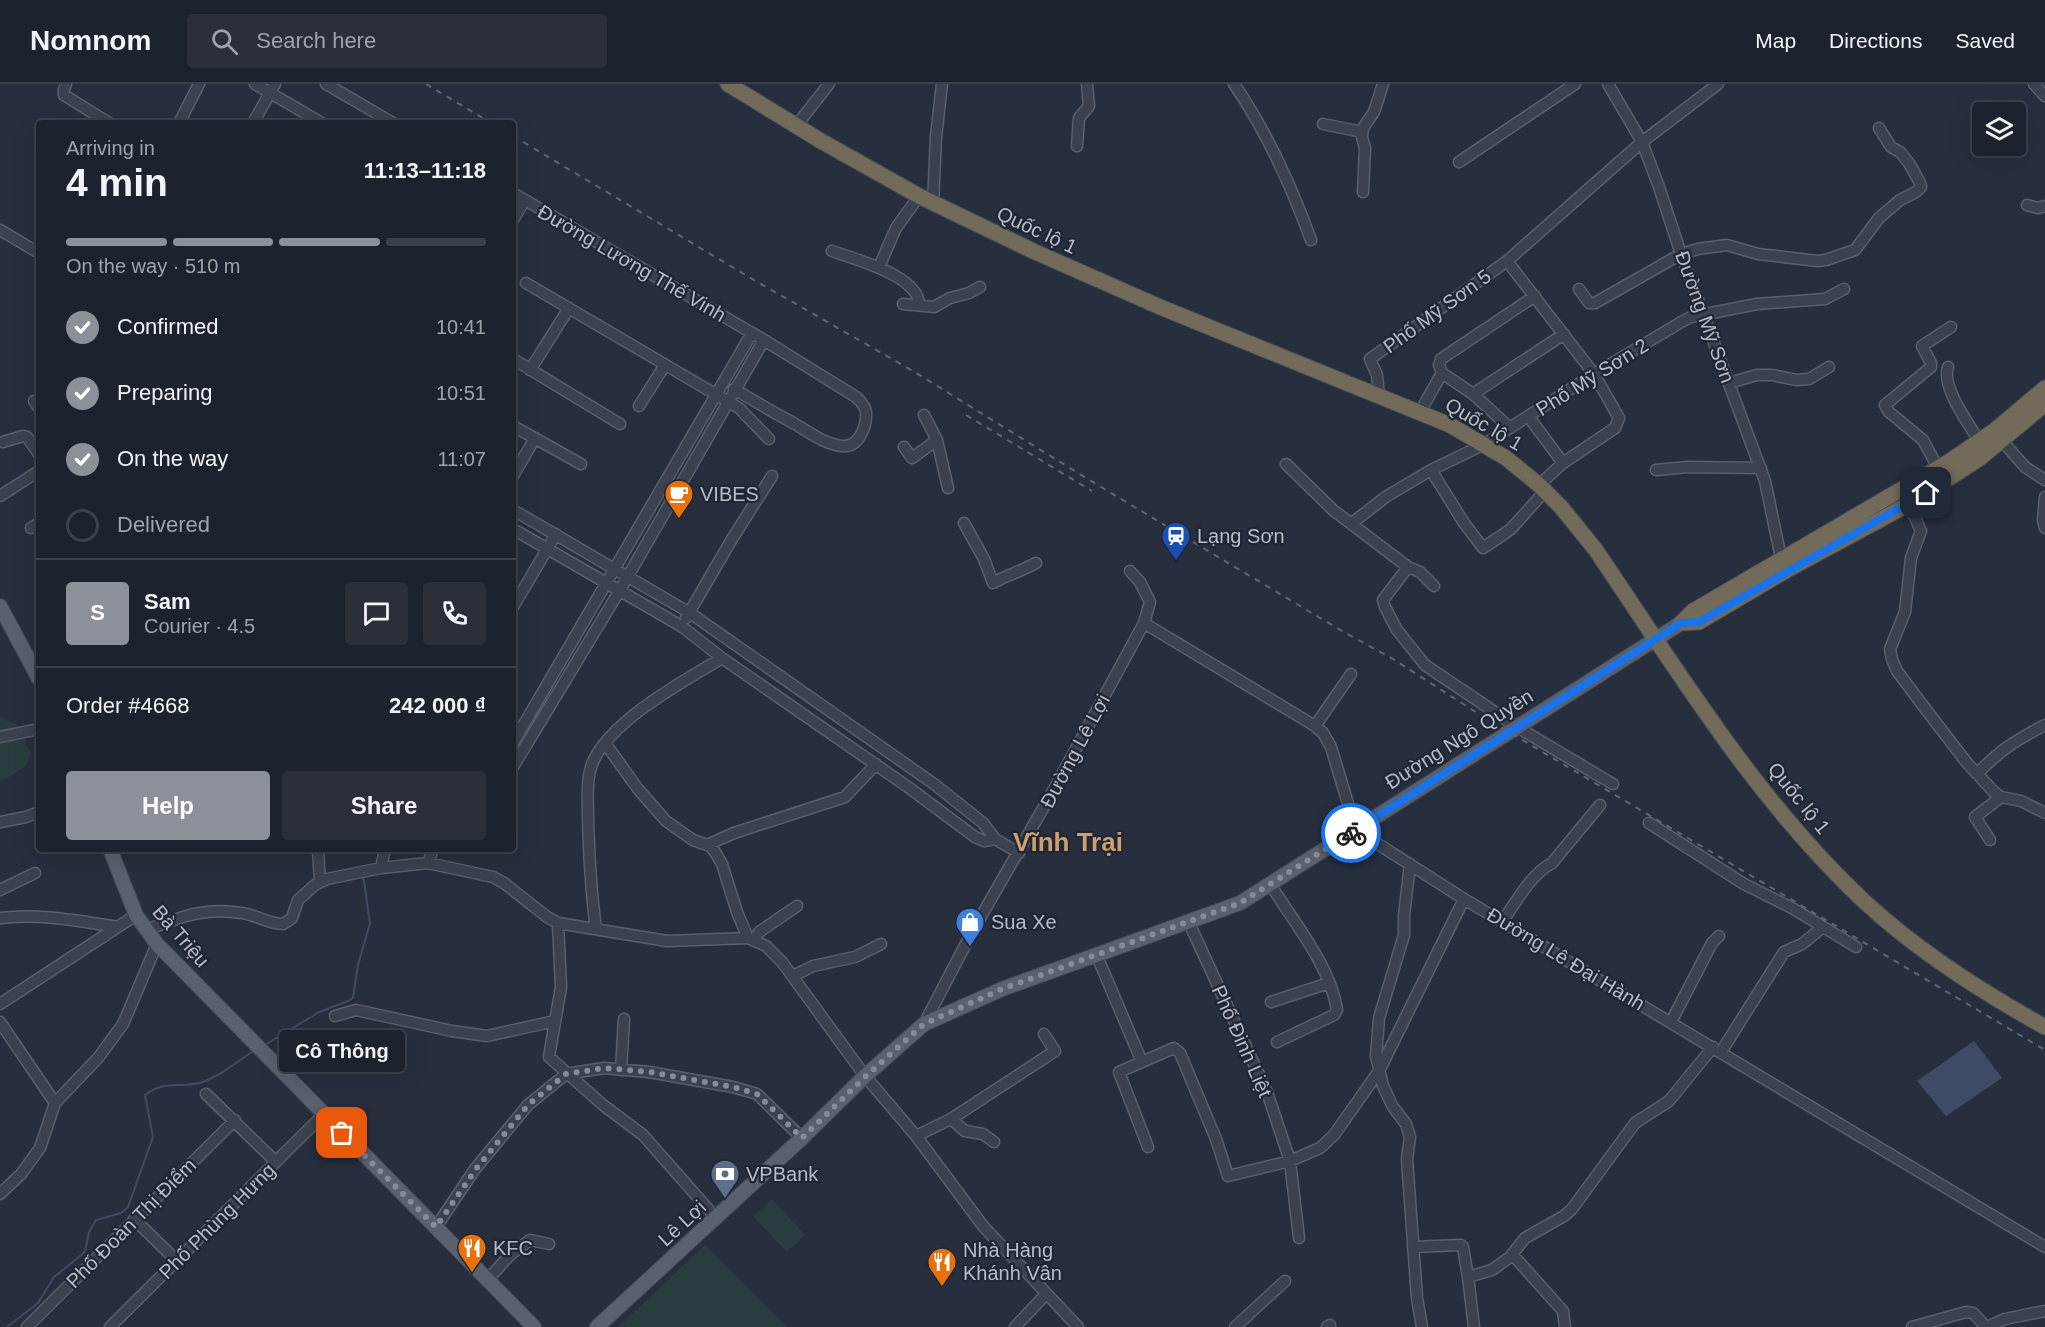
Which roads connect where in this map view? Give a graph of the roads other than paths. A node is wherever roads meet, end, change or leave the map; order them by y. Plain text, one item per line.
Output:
1 (66, 84) edge
2 (199, 84) edge
3 (255, 84) edge
4 (326, 84) edge
5 (728, 84) edge
6 (829, 84) edge
7 (942, 84) edge
8 (1087, 84) edge
9 (1234, 84) edge
10 (1383, 84) edge
11 (1575, 84) edge
12 (1608, 84) edge
13 (1718, 84) edge
14 (2034, 84) edge
15 (273, 88) edge
16 (2045, 96) edge
17 (104, 120) edge
18 (181, 120) edge
19 (255, 120) edge
20 (318, 120) edge
21 (388, 120) edge
22 (1323, 124) dead end
23 (796, 126) junction
24 (1879, 128) dead end
25 (1362, 132) junction
26 (1642, 142) junction
27 (1077, 146) dead end
28 (1459, 162) dead end
29 (1363, 192) dead end
30 (516, 195) edge
31 (919, 196) junction
32 (525, 200) junction
33 (933, 204) junction
34 (2027, 205) dead end
35 (2045, 206) edge
36 (516, 215) edge
37 (0, 230) edge
38 (1311, 240) dead end
39 (36, 251) edge
40 (832, 251) dead end
41 (1681, 255) junction
42 (1507, 261) junction
43 (879, 267) junction
44 (526, 283) dead end
45 (980, 287) dead end
46 (1580, 289) dead end
47 (1844, 289) dead end
48 (1535, 296) junction
49 (903, 304) dead end
50 (919, 305) junction
51 (569, 308) junction
52 (1703, 315) junction
53 (1951, 327) dead end
54 (752, 333) junction
55 (1564, 334) junction
56 (764, 340) junction
57 (516, 361) edge
58 (665, 364) junction
59 (1829, 367) dead end
60 (1948, 367) dead end
61 (530, 370) junction
62 (1442, 373) junction
63 (1594, 374) junction
64 (1730, 383) junction
65 (2045, 388) edge
66 (734, 389) junction
67 (716, 394) junction
68 (1473, 394) junction
69 (1379, 396) junction
70 (727, 401) junction
71 (2045, 404) edge
72 (639, 406) dead end
73 (1420, 412) junction
74 (924, 415) dead end
75 (1528, 416) junction
76 (620, 424) dead end
77 (516, 428) edge
78 (1510, 428) junction
79 (1998, 436) junction
80 (536, 438) junction
81 (770, 439) dead end
82 (937, 440) junction
83 (1979, 441) junction
84 (3, 442) dead end
85 (1483, 445) junction
86 (904, 447) dead end
87 (36, 450) edge
88 (1563, 463) junction
89 (581, 464) dead end
90 (1286, 464) dead end
91 (1761, 468) junction
92 (1938, 468) junction
93 (1431, 470) junction
94 (1656, 470) dead end
95 (516, 471) edge
96 (36, 473) edge
97 (772, 476) dead end
98 (2045, 480) edge
99 (948, 488) dead end
100 (1542, 488) junction
101 (0, 496) edge
102 (2045, 497) edge
103 (1904, 498) junction
104 (652, 503) junction
105 (664, 510) junction
106 (516, 512) edge
107 (964, 523) dead end
108 (1352, 523) junction
109 (2045, 528) edge
110 (516, 531) edge
111 (556, 534) junction
112 (548, 549) junction
113 (1036, 563) dead end
114 (1784, 564) junction
115 (1408, 567) junction
116 (616, 570) junction
117 (1130, 572) dead end
118 (628, 576) junction
119 (608, 583) junction
120 (1434, 586) dead end
121 (620, 590) junction
122 (516, 602) edge
123 (0, 606) edge
124 (690, 613) junction
125 (1144, 623) junction
126 (1681, 623) joint
127 (681, 626) junction
128 (1656, 639) junction
129 (741, 651) junction
130 (727, 661) junction
131 (36, 673) edge
132 (1351, 674) dead end
133 (2045, 725) edge
134 (1315, 726) junction
135 (1517, 727) junction
136 (853, 728) junction
137 (36, 730) edge
138 (0, 737) edge
139 (516, 738) edge
140 (605, 743) junction
141 (844, 743) junction
142 (516, 762) edge
143 (876, 764) junction
144 (1977, 774) junction
145 (934, 784) junction
146 (1613, 784) dead end
147 (2001, 797) junction
148 (925, 799) junction
149 (1600, 805) dead end
150 (36, 813) edge
151 (2045, 813) edge
152 (0, 822) edge
153 (1649, 823) dead end
154 (1356, 830) junction
155 (995, 839) junction
156 (1990, 840) dead end
157 (707, 845) junction
158 (111, 852) edge
159 (318, 852) edge
160 (384, 852) edge
161 (1019, 853) junction
162 (430, 854) edge
163 (1410, 864) junction
164 (376, 869) junction
165 (35, 873) dead end
166 (320, 882) junction
167 (1270, 884) junction
168 (0, 890) edge
169 (1464, 899) junction
170 (797, 906) dead end
171 (136, 915) junction
172 (0, 918) edge
173 (1503, 922) junction
174 (558, 923) junction
175 (1189, 923) junction
176 (118, 927) junction
177 (1823, 927) junction
178 (596, 929) junction
179 (146, 930) junction
180 (1719, 936) dead end
181 (751, 939) junction
182 (157, 944) junction
183 (881, 944) dead end
184 (1856, 947) dead end
185 (1097, 956) junction
186 (793, 976) junction
187 (1329, 983) junction
188 (1271, 1002) dead end
189 (0, 1004) edge
190 (335, 1016) dead end
191 (624, 1019) dead end
192 (555, 1021) junction
193 (1671, 1022) junction
194 (0, 1023) edge
195 (924, 1024) junction
196 (2045, 1028) edge
197 (1044, 1034) dead end
198 (1277, 1042) dead end
199 (1717, 1049) junction
200 (1142, 1062) junction
201 (621, 1070) junction
202 (1379, 1071) junction
203 (566, 1074) junction
204 (866, 1076) junction
205 (206, 1094) dead end
206 (56, 1103) junction
207 (323, 1114) junction
208 (951, 1119) junction
209 (235, 1120) junction
210 (915, 1137) junction
211 (802, 1138) junction
212 (994, 1142) dead end
213 (1148, 1146) dead end
214 (1290, 1161) junction
215 (276, 1162) junction
216 (0, 1194) edge
217 (716, 1218) junction
218 (134, 1219) junction
219 (436, 1227) junction
220 (1299, 1238) dead end
221 (549, 1244) dead end
222 (1413, 1246) junction
223 (2045, 1247) edge
224 (1512, 1254) junction
225 (177, 1261) junction
226 (1468, 1277) junction
227 (488, 1279) junction
228 (1285, 1281) dead end
229 (1046, 1294) junction
230 (2045, 1311) edge
231 (27, 1327) edge
232 (110, 1327) edge
233 (534, 1327) edge
234 (597, 1327) edge
235 (1015, 1327) edge
236 (1078, 1327) edge
237 (1235, 1327) edge
238 (1422, 1327) edge
239 (1474, 1327) edge
240 (1565, 1327) edge
241 (1912, 1327) edge
242 (1986, 1327) edge

1 - 17 street
2 - 18 street
3 - 15 street
4 - 21 street
5 - 23 highway, Quốc lộ 1
6 - 23 street
7 - 33 street
8 - 27 street
9 - 38 street
10 - 25 street
11 - 28 street
12 - 26 street, Đường Mỹ Sơn
13 - 26 street
14 - 16 street
15 - 19 street
15 - 20 street
22 - 25 street
23 - 31 highway, Quốc lộ 1
24 - 41 street
25 - 29 street
26 - 41 street, Đường Mỹ Sơn
26 - 42 street
30 - 32 street, Đường Lương Thế Vinh
31 - 33 highway, Quốc lộ 1
31 - 43 street
32 - 36 street
32 - 54 street, Đường Lương Thế Vinh
33 - 69 highway, Quốc lộ 1
34 - 35 street
37 - 39 street
40 - 43 street
41 - 46 street
41 - 52 street, Đường Mỹ Sơn
42 - 48 street
42 - 69 street, Phố Mỹ Sơn 5
43 - 50 street
44 - 51 street
45 - 50 street
47 - 52 street, Phố Mỹ Sơn 2
48 - 55 street
48 - 62 street
49 - 50 street
51 - 58 street
51 - 61 street
52 - 63 street, Phố Mỹ Sơn 2
52 - 64 street, Đường Mỹ Sơn
53 - 92 street
54 - 56 street, Đường Lương Thế Vinh
54 - 67 street
55 - 63 street
55 - 68 street
56 - 66 street
56 - 66 street, Đường Lương Thế Vinh
57 - 61 street
58 - 67 street
58 - 72 street
59 - 64 street
60 - 83 street
61 - 76 street
62 - 68 street
62 - 73 street
63 - 75 street, Phố Mỹ Sơn 2
63 - 88 street
64 - 91 street, Đường Mỹ Sơn
65 - 79 highway, Đường Ngô Quyền
66 - 70 street
67 - 70 street
67 - 104 street
68 - 78 street
69 - 73 highway, Quốc lộ 1
70 - 81 street
70 - 105 street
71 - 79 highway, Đường Ngô Quyền
73 - 85 highway, Quốc lộ 1
74 - 82 street
75 - 78 street, Phố Mỹ Sơn 2
75 - 88 street
77 - 80 street
78 - 85 street, Phố Mỹ Sơn 2
79 - 83 highway, Đường Ngô Quyền
79 - 98 street
79 - 103 highway, Đường Ngô Quyền
80 - 89 street
80 - 95 street
82 - 86 street
82 - 99 street
83 - 92 highway, Đường Ngô Quyền
84 - 87 street
85 - 93 street, Phố Mỹ Sơn 2
85 - 100 highway, Quốc lộ 1
88 - 100 street
90 - 108 street
91 - 94 street
91 - 114 street, Đường Mỹ Sơn
92 - 103 highway, Đường Ngô Quyền
93 - 100 street
93 - 108 street, Phố Mỹ Sơn 2
96 - 101 street
97 - 124 street
100 - 128 highway, Quốc lộ 1
102 - 109 street
103 - 114 highway, Đường Ngô Quyền
103 - 144 street
104 - 105 street
104 - 116 street
105 - 118 street
106 - 111 street
107 - 113 street
108 - 115 street
110 - 112 street
111 - 112 street
111 - 116 street
112 - 119 street
112 - 122 street
114 - 126 highway, Đường Ngô Quyền
115 - 120 street
115 - 135 street
116 - 118 street
116 - 119 street
117 - 125 street, Đường Lê Lợi
118 - 121 street
118 - 124 street
119 - 121 street
119 - 139 street
121 - 127 street
121 - 142 street
123 - 131 main road
124 - 127 street
124 - 129 street
125 - 134 street
125 - 161 street, Đường Lê Lợi
126 - 128 main road, Đường Ngô Quyền
127 - 130 street
128 - 135 main road, Đường Ngô Quyền
128 - 196 highway, Quốc lộ 1
129 - 130 street
129 - 136 street
130 - 140 street
130 - 141 street
132 - 134 street
133 - 144 street
134 - 154 street
135 - 146 street
135 - 154 main road, Đường Ngô Quyền
136 - 141 street
136 - 145 street
137 - 138 street
140 - 157 street
140 - 178 street
141 - 143 street
143 - 148 street
143 - 157 street
144 - 147 street
145 - 148 street
145 - 155 street
147 - 151 street
147 - 156 street
148 - 155 street
149 - 173 street
150 - 152 street
153 - 177 street
154 - 163 street, Đường Lê Đại Hành
154 - 167 main road, Đường Ngô Quyền
155 - 161 street
157 - 181 street
158 - 171 main road, Bà Triệu
159 - 166 street
160 - 164 street
161 - 195 street, Đường Lê Lợi
162 - 164 street
162 - 174 street
163 - 169 street, Đường Lê Đại Hành
163 - 202 street
164 - 166 street
165 - 168 street
166 - 179 street
167 - 175 main road, Đường Ngô Quyền
167 - 187 street
169 - 173 street, Đường Lê Đại Hành
169 - 202 street
170 - 181 street
171 - 176 street
171 - 179 main road, Bà Triệu
172 - 176 street
173 - 193 street, Đường Lê Đại Hành
174 - 178 street
174 - 192 street
175 - 185 main road, Đường Ngô Quyền
175 - 214 street, Phố Đinh Liệt
176 - 189 street
177 - 184 street
177 - 199 street
178 - 181 street
179 - 182 main road, Bà Triệu
180 - 193 street
181 - 186 street
182 - 206 street
182 - 207 main road, Bà Triệu
183 - 186 street
185 - 195 main road, Đường Ngô Quyền
185 - 200 street
186 - 204 street
187 - 188 street
187 - 198 street
190 - 192 street
191 - 201 street
192 - 203 street
193 - 199 street, Đường Lê Đại Hành
194 - 206 street
195 - 204 main road, Lê Lợi
197 - 208 street
199 - 223 street, Đường Lê Đại Hành
199 - 224 street
200 - 213 street
200 - 214 street
201 - 203 street
201 - 211 street
202 - 214 street
202 - 222 street
203 - 217 street
203 - 219 street
204 - 210 street
204 - 211 main road, Lê Lợi
205 - 209 street
206 - 216 street
207 - 215 street, Phố Phùng Hưng
207 - 219 main road, Bà Triệu
208 - 210 street
208 - 212 street
209 - 215 street
209 - 218 street, Phố Đoàn Thị Điểm
210 - 229 street
211 - 217 main road, Lê Lợi
214 - 220 street, Phố Đinh Liệt
215 - 225 street, Phố Phùng Hưng
217 - 234 main road, Lê Lợi
218 - 225 street
218 - 231 street, Phố Đoàn Thị Điểm
219 - 227 main road, Bà Triệu
221 - 227 street
222 - 226 street
222 - 238 street
224 - 226 street
224 - 240 street
225 - 232 street, Phố Phùng Hưng
226 - 239 street
227 - 233 main road, Bà Triệu
228 - 237 street
229 - 235 street
229 - 236 street
230 - 242 street
241 - 242 street

